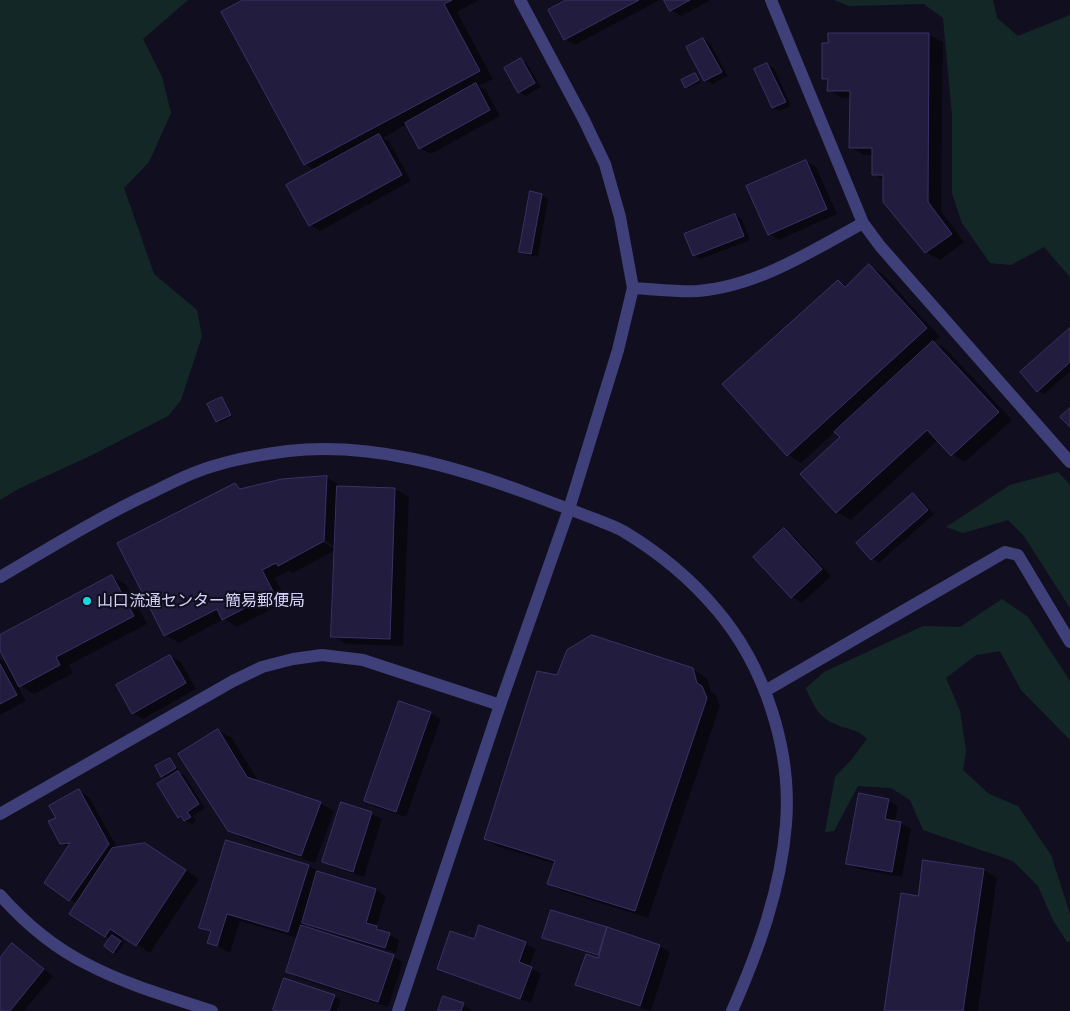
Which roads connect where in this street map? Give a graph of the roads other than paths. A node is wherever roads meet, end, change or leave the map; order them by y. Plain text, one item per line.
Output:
1 (520, 0) edge
2 (771, 0) edge
3 (863, 223) junction
4 (633, 288) junction
5 (1070, 462) edge
6 (569, 509) junction
7 (0, 577) edge
8 (1070, 642) edge
9 (765, 691) junction
10 (500, 705) junction
11 (0, 814) edge
12 (0, 895) edge
13 (212, 1011) edge
14 (398, 1011) edge
15 (732, 1011) edge

1 - 4 street
2 - 3 street
3 - 4 street
3 - 5 street
4 - 6 street
6 - 7 street
6 - 9 street
6 - 10 street
8 - 9 street
9 - 15 street
10 - 11 street
10 - 14 street
12 - 13 street

